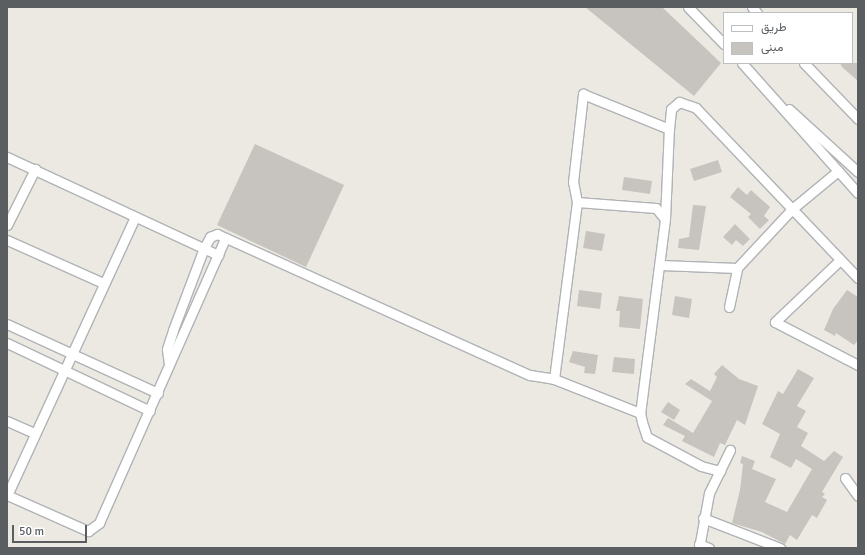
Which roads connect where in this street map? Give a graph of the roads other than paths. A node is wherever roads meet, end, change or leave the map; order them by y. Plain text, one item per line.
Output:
1 (688, 7) edge
2 (723, 43) edge
3 (743, 64) edge
4 (805, 64) edge
5 (774, 97) junction
6 (858, 119) edge
7 (669, 130) junction
8 (7, 157) edge
9 (35, 169) junction
10 (838, 171) junction
11 (858, 172) edge
12 (858, 193) edge
13 (577, 202) junction
14 (792, 209) junction
15 (135, 216) junction
16 (665, 219) junction
17 (7, 226) edge
18 (225, 238) junction
19 (7, 240) edge
20 (204, 248) junction
21 (218, 255) junction
22 (840, 260) junction
23 (661, 265) junction
24 (737, 268) junction
25 (858, 278) edge
26 (103, 283) junction
27 (729, 307) dead end
28 (7, 324) edge
29 (7, 343) edge
30 (70, 352) junction
31 (858, 365) edge
32 (170, 366) junction
33 (63, 368) junction
34 (554, 379) junction
35 (158, 393) junction
36 (150, 412) junction
37 (640, 413) junction
38 (7, 421) edge
39 (34, 433) junction
40 (730, 450) dead end
41 (720, 471) junction
42 (846, 478) dead end
43 (858, 496) edge
44 (703, 518) junction
45 (699, 546) edge
46 (709, 548) edge
47 (780, 548) edge

1 - 2 street
3 - 5 street
4 - 6 street
5 - 10 street
5 - 11 street
7 - 13 street
7 - 14 street
7 - 16 street
8 - 9 street
9 - 15 street
9 - 17 street
10 - 12 street
10 - 14 street
13 - 16 street
13 - 34 street
14 - 22 street
14 - 24 street
15 - 20 street
15 - 26 street
16 - 23 street
18 - 20 street
18 - 21 street
18 - 34 street
19 - 26 street
20 - 21 street
20 - 32 street
21 - 32 street
22 - 25 street
22 - 31 street
23 - 24 street
23 - 37 street
24 - 27 street
26 - 30 street
28 - 30 street
29 - 33 street
30 - 33 street
30 - 35 street
32 - 35 street
33 - 36 street
33 - 39 street
34 - 37 street
35 - 36 street
36 - 39 street
37 - 41 street
38 - 39 street
40 - 41 street
41 - 44 street
42 - 43 street
44 - 45 street
44 - 47 street
45 - 46 street

